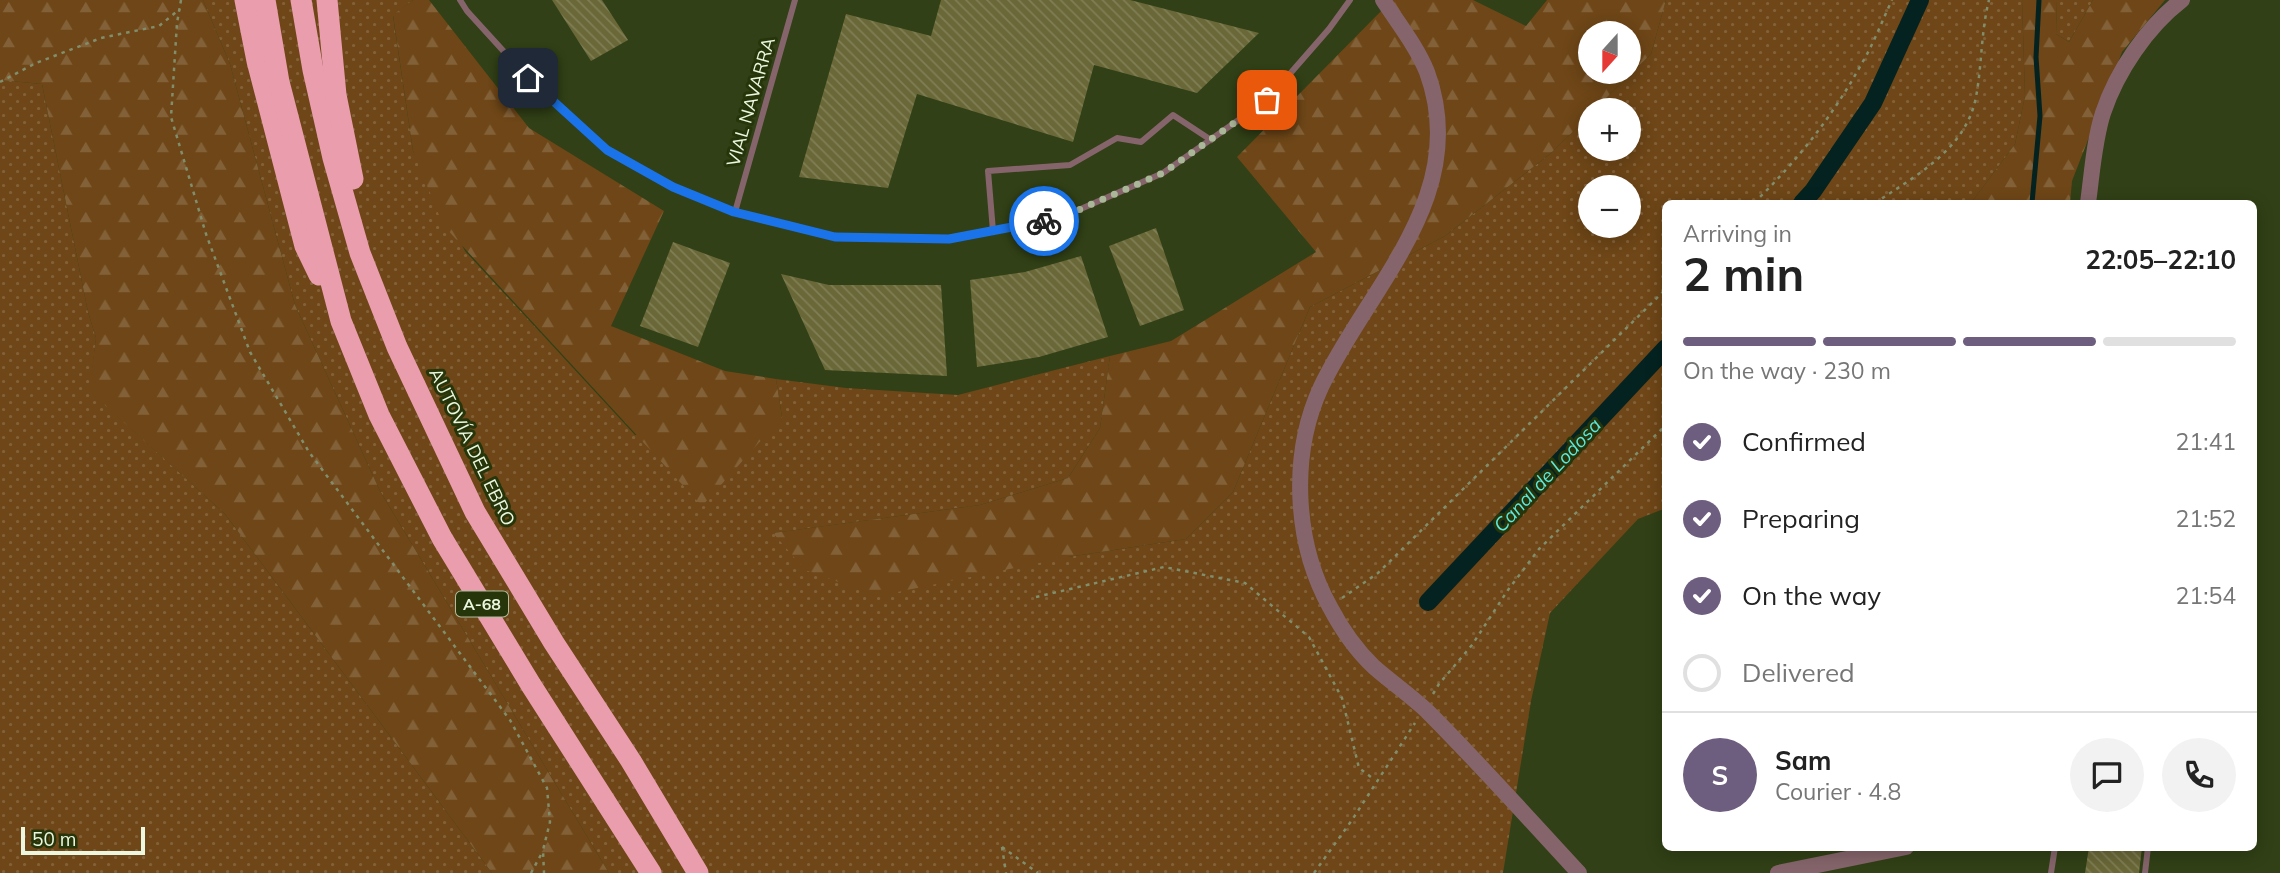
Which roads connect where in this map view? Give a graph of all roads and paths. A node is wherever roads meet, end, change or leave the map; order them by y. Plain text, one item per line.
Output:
1 (181, 0) edge
2 (245, 0) edge
3 (265, 0) edge
4 (301, 0) edge
5 (327, 0) edge
6 (460, 0) edge
7 (794, 0) edge
8 (1350, 0) edge
9 (1383, 0) edge
10 (1892, 0) edge
11 (1989, 0) edge
12 (2182, 0) edge
13 (180, 9) junction
14 (0, 82) edge
15 (1211, 140) junction
16 (1757, 200) edge
17 (1879, 200) edge
18 (2088, 200) edge
19 (734, 212) junction
20 (993, 231) junction
21 (1662, 293) edge
22 (341, 321) junction
23 (397, 347) junction
24 (1662, 429) edge
25 (1036, 597) dead end
26 (1328, 606) junction
27 (1425, 709) junction
28 (1376, 780) junction
29 (543, 850) junction
30 (1886, 851) edge
31 (2054, 851) edge
32 (2148, 851) edge
33 (531, 873) edge
34 (544, 873) edge
35 (651, 873) edge
36 (698, 873) edge
37 (1006, 873) edge
38 (1038, 873) edge
39 (1314, 873) edge
40 (1579, 873) edge
41 (1778, 873) edge
42 (2051, 873) edge
43 (2145, 873) edge

1 - 13 path
2 - 22 highway
3 - 22 highway, A-68
4 - 23 highway, AUTOVÍA DEL EBRO / A-68
5 - 23 highway
6 - 19 lane
7 - 19 lane, VIAL NAVARRA
8 - 15 lane
9 - 26 street
10 - 16 path
11 - 17 path
12 - 18 street
13 - 14 path
13 - 29 path
15 - 20 lane
15 - 20 lane
19 - 20 lane
21 - 26 path
22 - 35 highway, A-68
23 - 36 highway, AUTOVÍA DEL EBRO / A-68
24 - 27 path
25 - 28 path
26 - 27 street
27 - 28 path
27 - 40 street
28 - 39 path
29 - 33 path
29 - 34 path
30 - 41 street
31 - 42 lane
32 - 43 lane
37 - 38 path

